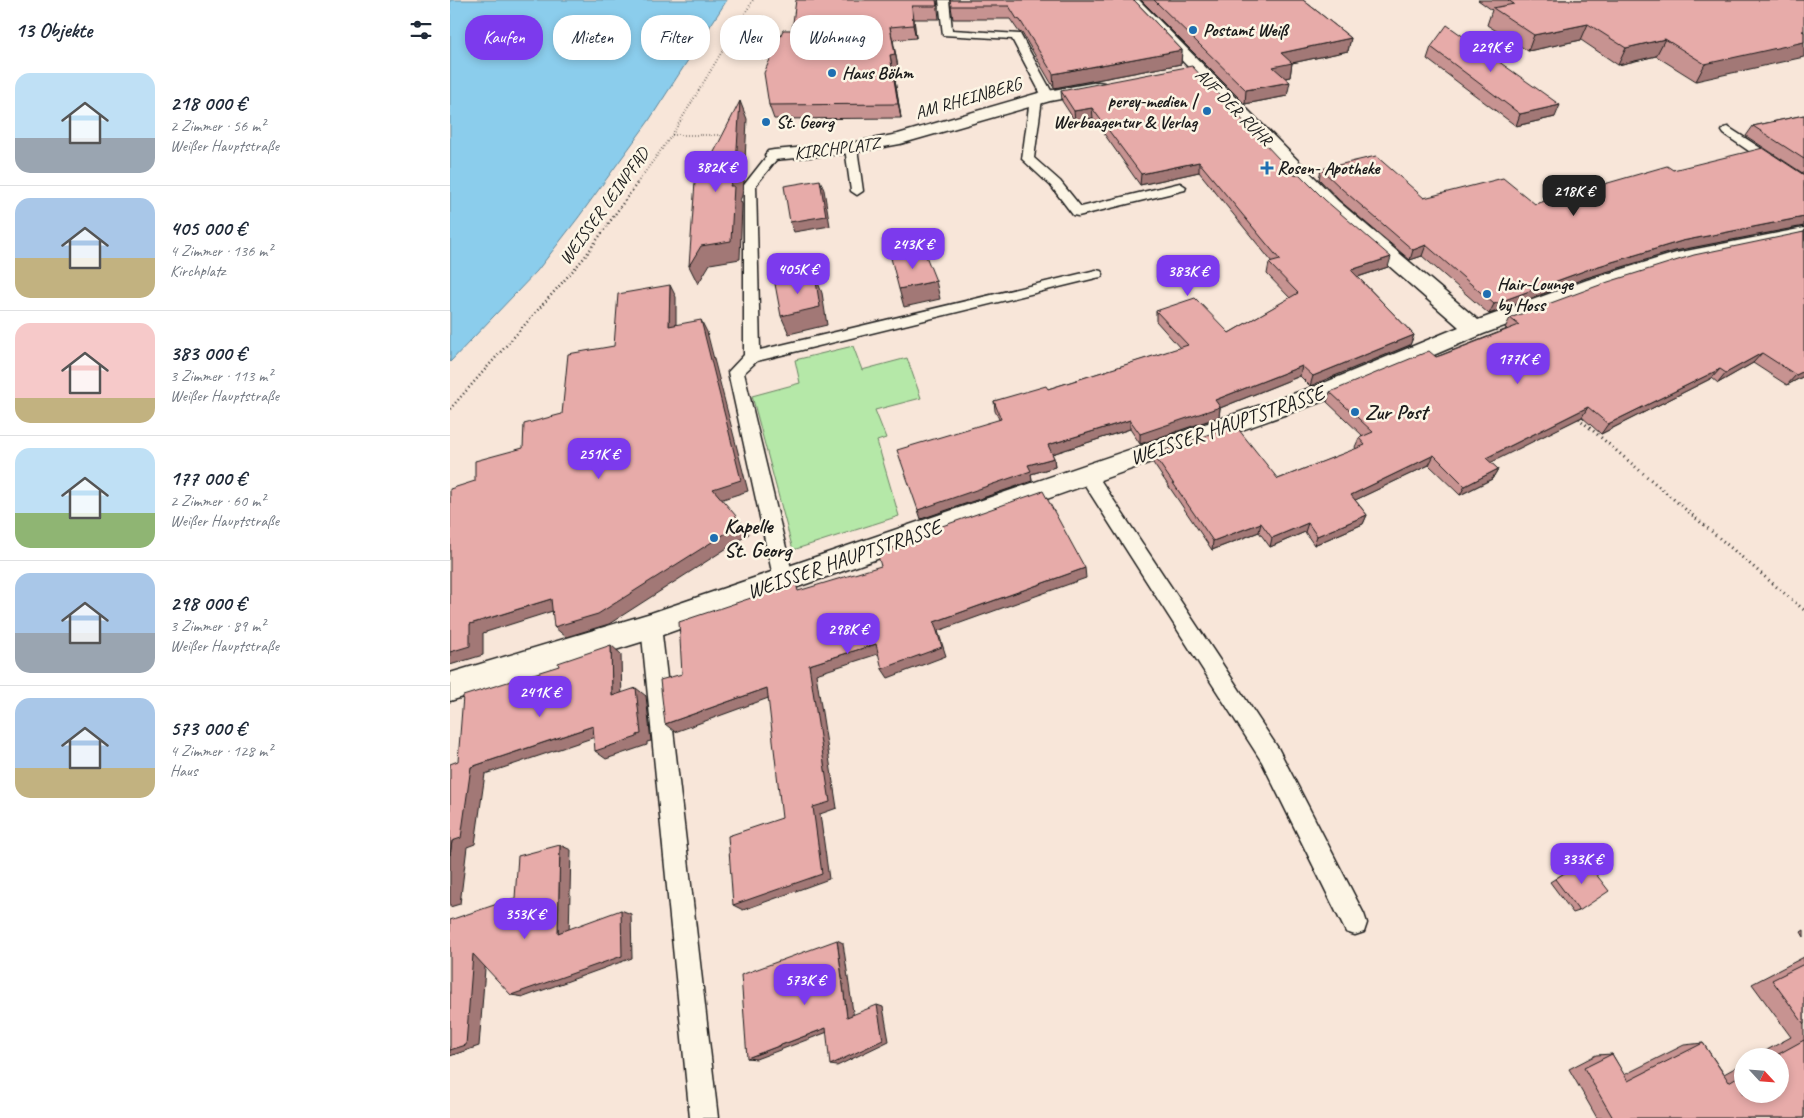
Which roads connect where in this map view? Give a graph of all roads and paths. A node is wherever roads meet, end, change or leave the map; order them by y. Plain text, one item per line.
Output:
1 (753, 0) edge
2 (944, 0) edge
3 (1131, 0) edge
4 (1196, 68) junction
5 (1177, 72) edge
6 (1112, 84) edge
7 (1042, 98) junction
8 (1728, 131) dead end
9 (672, 135) junction
10 (900, 139) joint
11 (724, 141) edge
12 (851, 148) junction
13 (774, 155) joint
14 (1757, 158) edge
15 (1804, 182) edge
16 (1180, 187) dead end
17 (1804, 189) edge
18 (858, 191) dead end
19 (1804, 234) edge
20 (1096, 274) dead end
21 (1476, 329) junction
22 (752, 357) junction
23 (450, 409) edge
24 (1573, 413) edge
25 (1088, 474) junction
26 (784, 581) junction
27 (1804, 610) edge
28 (651, 626) junction
29 (450, 688) edge
30 (1355, 923) dead end
31 (704, 1118) edge

1 - 9 path, WEISSER LEINPFAD
2 - 7 lane, AM RHEINBERG
3 - 4 street, AUF DER RUHR
4 - 5 street
4 - 21 street, AUF DER RUHR
6 - 7 street, AM RHEINBERG
7 - 10 street, AM RHEINBERG
7 - 16 lane
8 - 15 lane
9 - 11 path
9 - 23 path, WEISSER LEINPFAD
10 - 12 street, KIRCHPLATZ
12 - 13 street, KIRCHPLATZ
12 - 18 lane
13 - 22 lane
14 - 17 lane
19 - 21 street, WEISSER HAUPTSTRASSE
20 - 22 lane
21 - 25 street, WEISSER HAUPTSTRASSE
22 - 26 lane
24 - 27 path
25 - 26 street, WEISSER HAUPTSTRASSE
25 - 30 lane
26 - 28 street, WEISSER HAUPTSTRASSE
28 - 29 street, WEISSER HAUPTSTRASSE
28 - 31 lane

